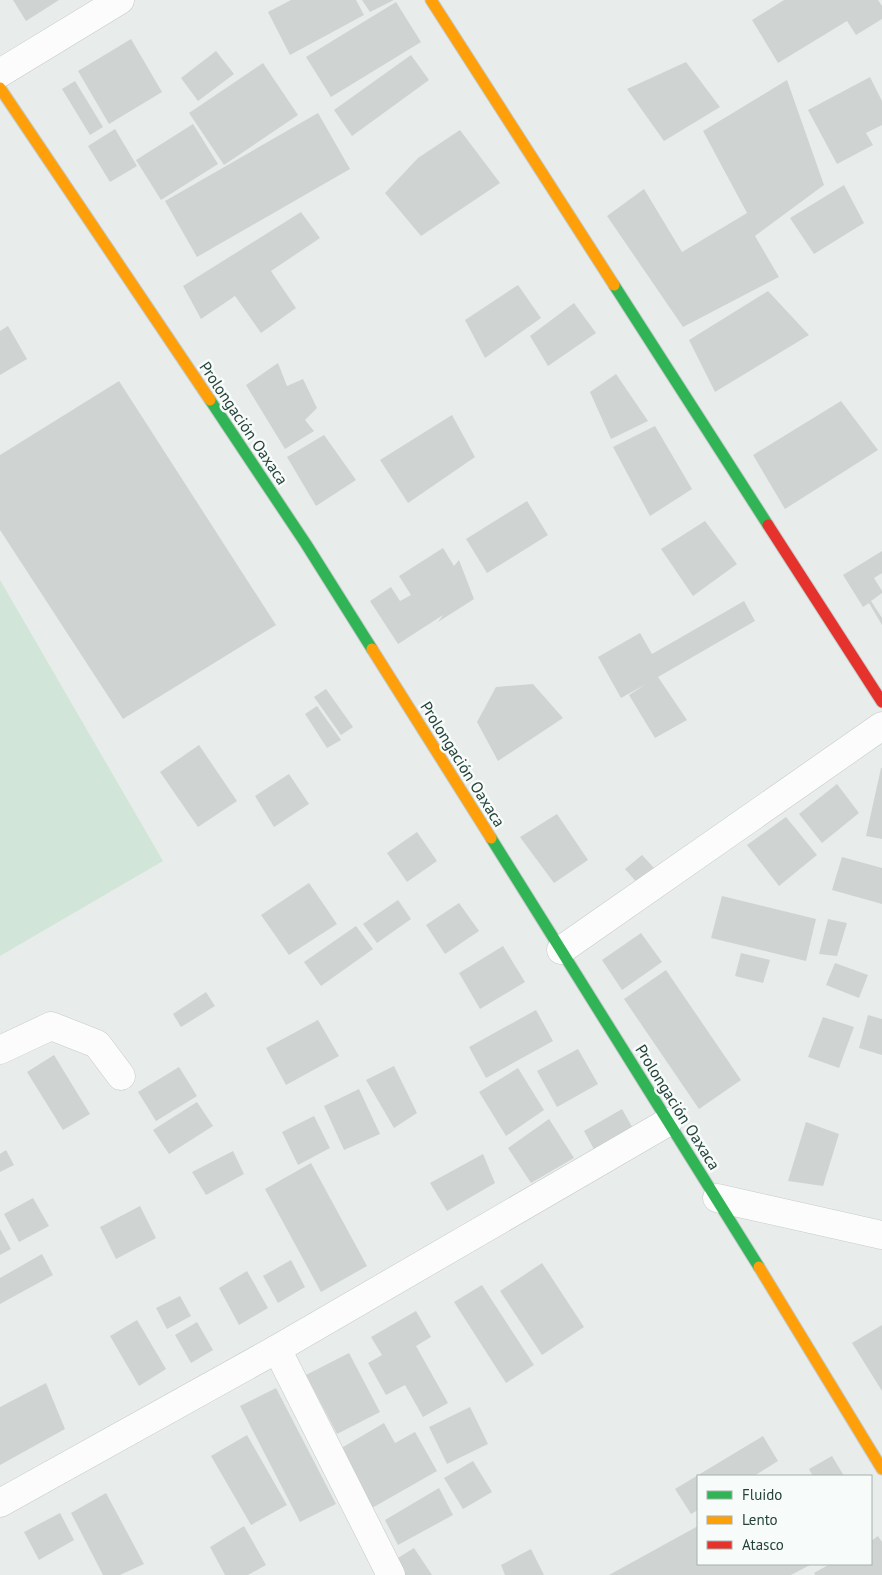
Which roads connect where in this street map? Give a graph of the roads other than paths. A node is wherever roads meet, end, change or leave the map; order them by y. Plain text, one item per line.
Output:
1 (120, 0) edge
2 (431, 0) edge
3 (0, 73) edge
4 (0, 88) edge
5 (882, 702) edge
6 (882, 726) edge
7 (561, 950) junction
8 (0, 1050) edge
9 (121, 1076) dead end
10 (668, 1122) junction
11 (717, 1198) junction
12 (882, 1235) edge
13 (276, 1349) junction
14 (882, 1469) edge
15 (0, 1503) edge
16 (391, 1575) edge

1 - 3 street
2 - 5 street
4 - 7 street, Prolongación Oaxaca
6 - 7 street
7 - 10 street, Prolongación Oaxaca
8 - 9 street
10 - 11 street, Prolongación Oaxaca
10 - 13 street
11 - 12 street
11 - 14 street, Prolongación Oaxaca
13 - 15 street
13 - 16 street

